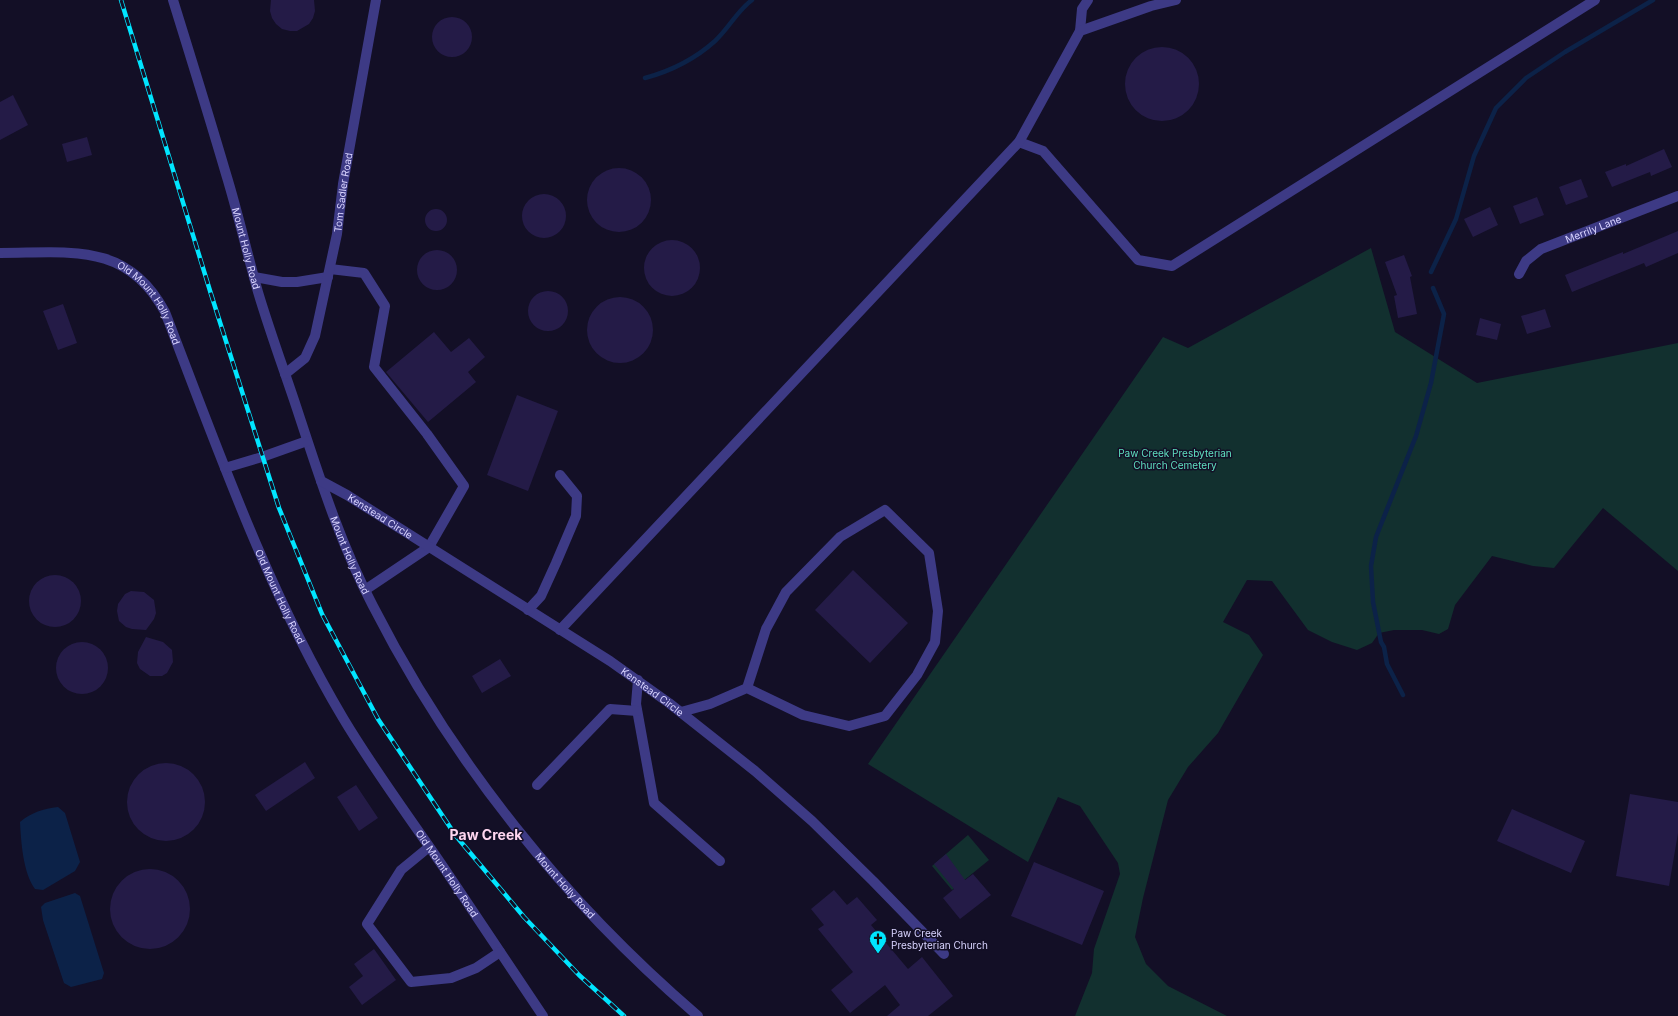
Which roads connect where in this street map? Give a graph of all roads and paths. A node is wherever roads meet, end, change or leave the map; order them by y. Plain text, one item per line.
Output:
1 (173, 0) edge
2 (376, 0) edge
3 (1088, 0) edge
4 (1176, 0) edge
5 (1595, 0) edge
6 (1083, 5) edge
7 (1080, 31) junction
8 (1019, 142) junction
9 (1678, 196) edge
10 (0, 253) edge
11 (329, 273) junction
12 (1519, 274) dead end
13 (254, 277) junction
14 (285, 374) junction
15 (307, 441) junction
16 (225, 468) junction
17 (560, 474) dead end
18 (321, 481) junction
19 (429, 547) junction
20 (365, 590) junction
21 (528, 610) junction
22 (560, 630) junction
23 (638, 680) junction
24 (747, 688) junction
25 (637, 711) junction
26 (681, 712) junction
27 (537, 784) dead end
28 (429, 847) junction
29 (720, 861) dead end
30 (500, 952) junction
31 (944, 954) dead end
32 (542, 1016) edge
33 (698, 1016) edge

1 - 13 street, Mount Holly Road
2 - 11 street, Tom Sadler Road
3 - 6 street
4 - 7 street
5 - 8 street
6 - 7 street
7 - 8 street
8 - 22 street
9 - 12 street, Merrily Lane
10 - 16 street, Old Mount Holly Road
11 - 13 street
11 - 14 street, Tom Sadler Road
11 - 19 street
13 - 14 street, Mount Holly Road
14 - 15 street, Mount Holly Road
15 - 16 street
15 - 18 street, Mount Holly Road
16 - 28 street, Old Mount Holly Road
17 - 21 street
18 - 19 street, Kenstead Circle
18 - 20 street, Mount Holly Road
19 - 20 street
19 - 21 street, Kenstead Circle
20 - 33 street, Mount Holly Road
21 - 22 street, Kenstead Circle
22 - 23 street, Kenstead Circle
23 - 25 street
23 - 26 street, Kenstead Circle
24 - 24 street
24 - 26 street
25 - 27 street
25 - 29 street
26 - 31 street, Kenstead Circle
28 - 30 street, Old Mount Holly Road
28 - 30 street
30 - 32 street, Old Mount Holly Road

